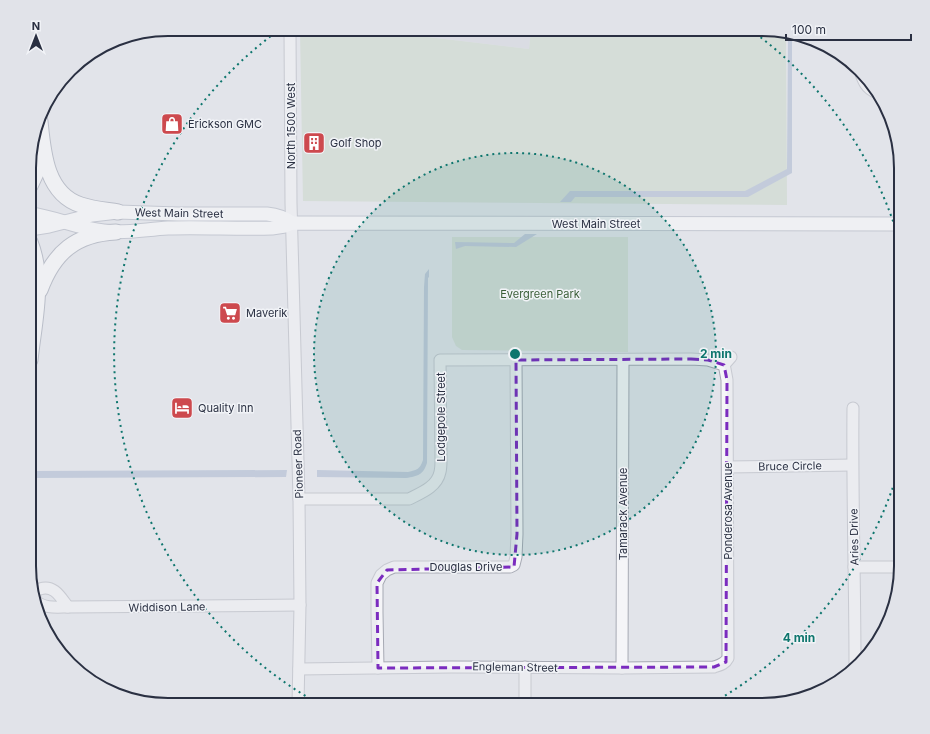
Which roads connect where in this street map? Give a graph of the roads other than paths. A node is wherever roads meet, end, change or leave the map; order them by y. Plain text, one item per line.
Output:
1 (290, 36) edge
2 (41, 133) edge
3 (42, 138) junction
4 (36, 174) edge
5 (118, 212) junction
6 (36, 215) edge
7 (65, 222) junction
8 (292, 223) junction
9 (894, 224) edge
10 (36, 228) edge
11 (116, 232) junction
12 (36, 266) edge
13 (37, 301) junction
14 (36, 309) edge
15 (731, 357) dead end
16 (516, 360) junction
17 (623, 360) junction
18 (724, 366) junction
19 (853, 408) dead end
20 (852, 465) junction
21 (728, 467) junction
22 (299, 499) junction
23 (854, 567) junction
24 (894, 567) edge
25 (39, 589) edge
26 (42, 605) edge
27 (300, 605) junction
28 (68, 607) junction
29 (728, 658) joint
30 (854, 660) edge
31 (524, 667) junction
32 (378, 668) junction
33 (622, 668) junction
34 (299, 669) junction
35 (298, 698) edge
36 (525, 698) edge

1 - 8 street, North 1500 West
2 - 3 highway
3 - 4 highway
3 - 5 highway
5 - 7 main road, West Main Street
5 - 8 main road, West Main Street
6 - 7 main road, West Main Street
7 - 10 main road, West Main Street
7 - 11 main road, West Main Street
8 - 9 main road, West Main Street
8 - 11 main road, West Main Street
8 - 22 street, Pioneer Road
11 - 13 highway
12 - 13 highway
13 - 14 highway
15 - 18 street
16 - 17 street, Lodgepole Street
16 - 22 street, Lodgepole Street
16 - 32 street, Douglas Drive
17 - 18 street, Lodgepole Street
17 - 33 street, Tamarack Avenue
18 - 21 street, Ponderosa Avenue
19 - 20 street, Aries Drive
20 - 21 street, Bruce Circle
20 - 23 street, Aries Drive
21 - 29 street, Ponderosa Avenue
22 - 27 street, Pioneer Road
23 - 24 street
23 - 30 street, Aries Drive
25 - 28 street
26 - 28 street, Widdison Lane
27 - 28 street, Widdison Lane
27 - 34 street, Pioneer Road
29 - 33 street, Engleman Street
31 - 32 street, Engleman Street
31 - 33 street, Engleman Street
31 - 36 street
32 - 34 street, Engleman Street
34 - 35 street, Pioneer Road

